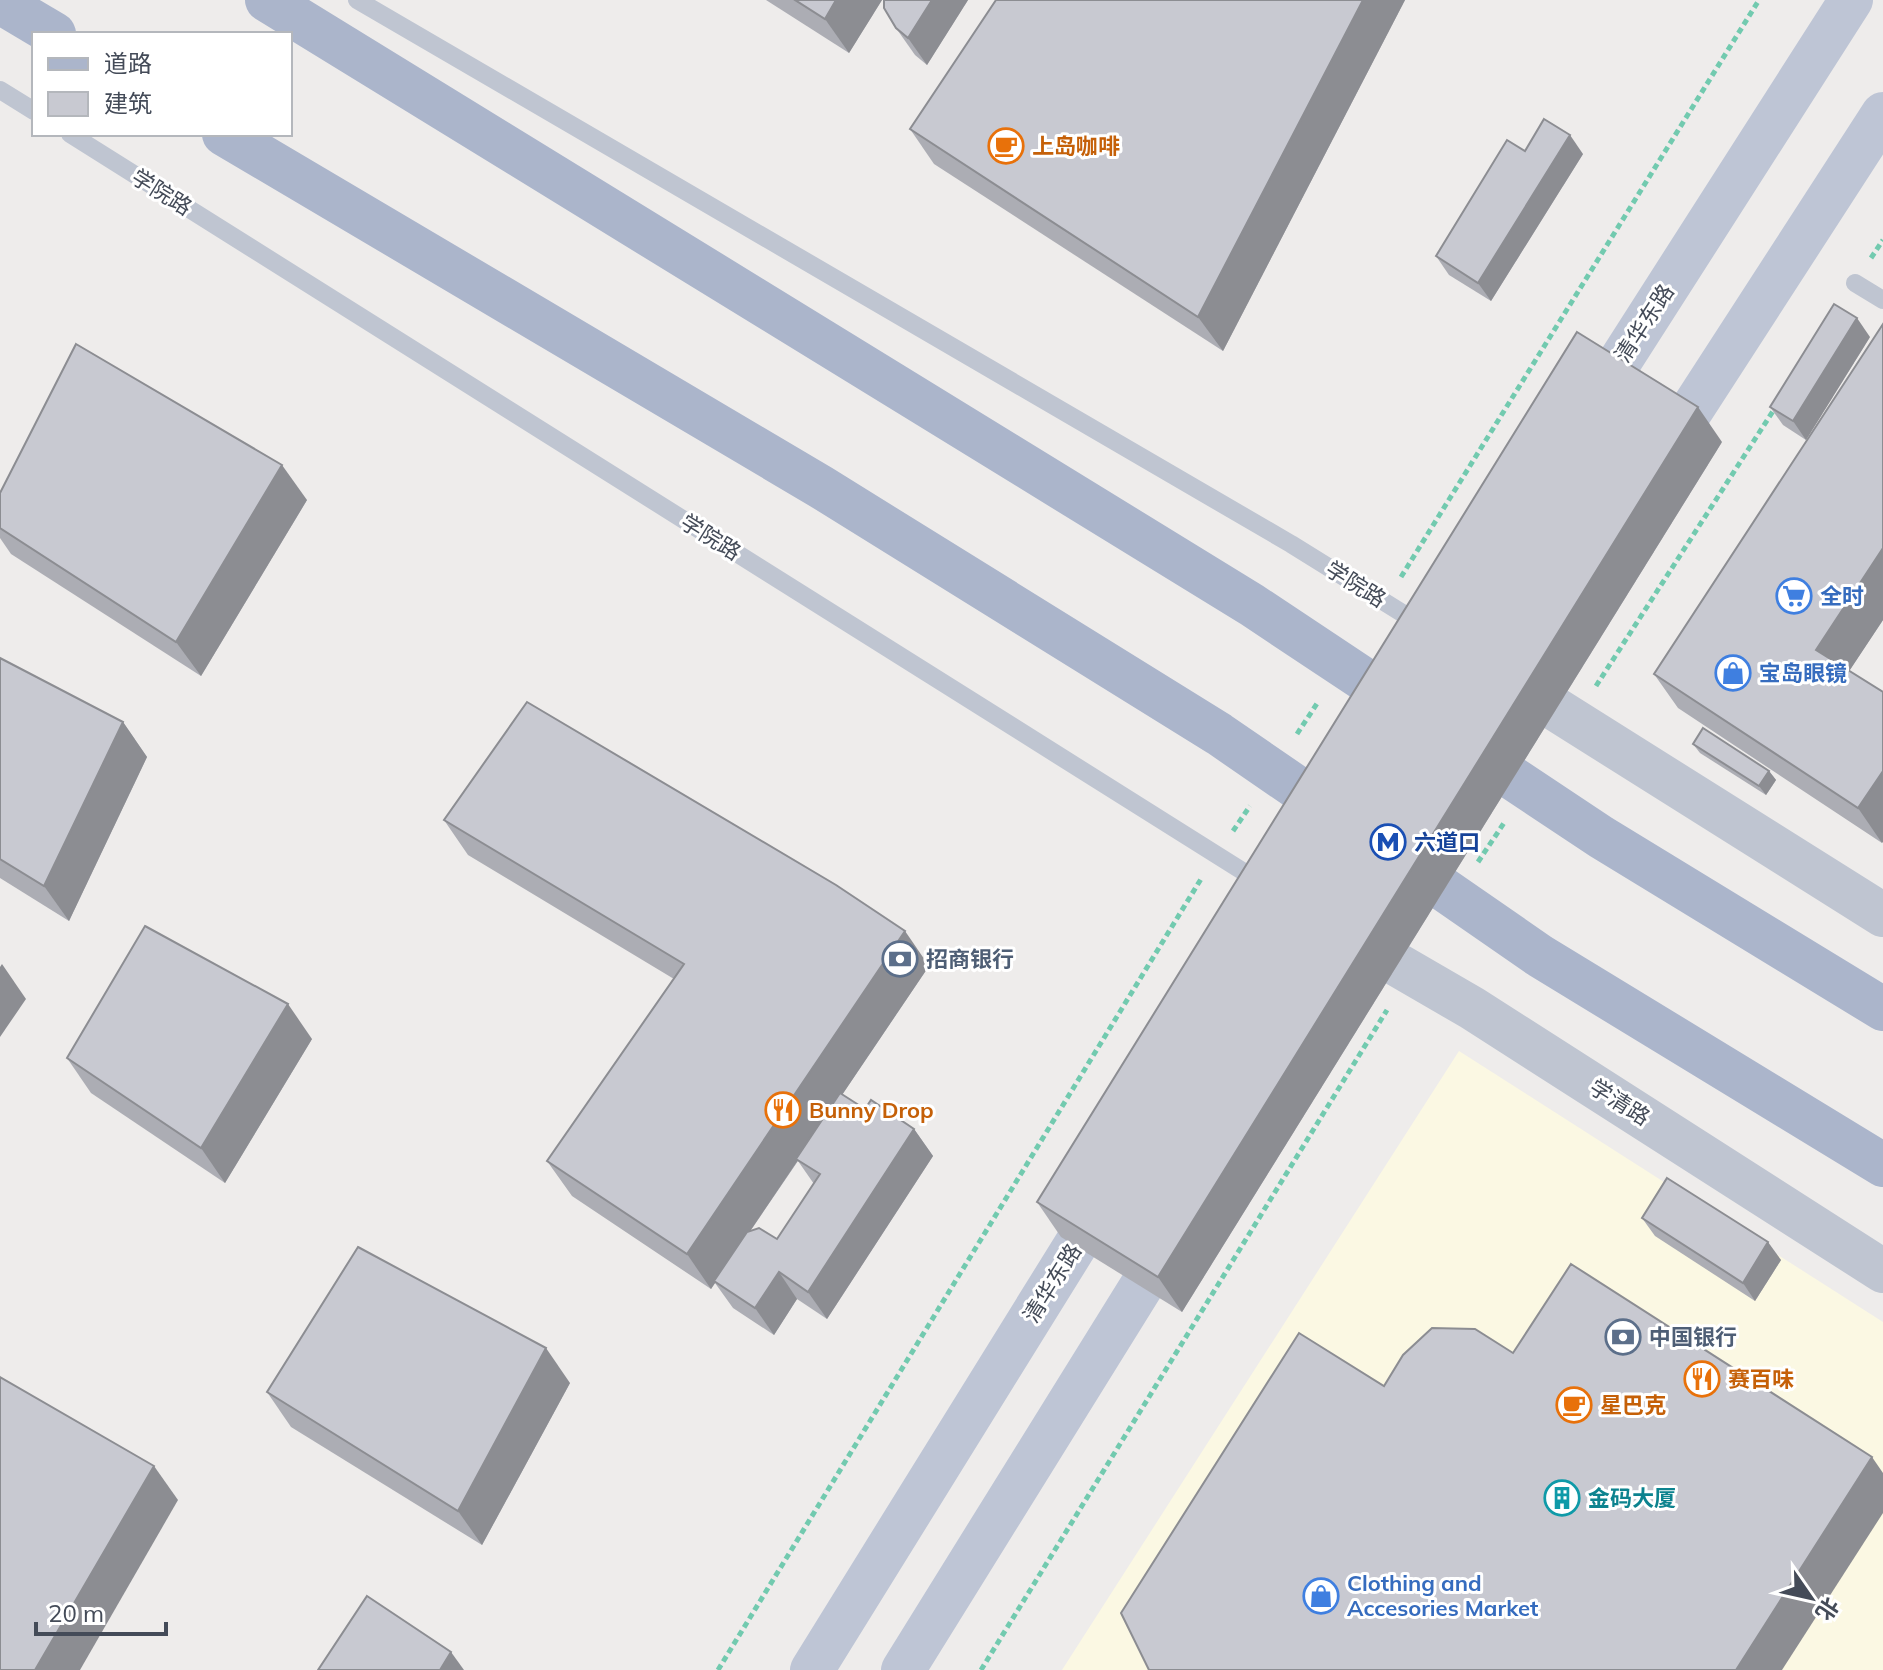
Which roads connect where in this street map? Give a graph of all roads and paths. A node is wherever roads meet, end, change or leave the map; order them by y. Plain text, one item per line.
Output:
1 (357, 0) edge
2 (1851, 0) edge
3 (0, 2) edge
4 (280, 5) edge
5 (51, 32) edge
6 (0, 90) edge
7 (32, 110) edge
8 (1883, 114) edge
9 (73, 136) edge
10 (227, 136) edge
11 (1855, 283) dead end
12 (1883, 300) edge
13 (1571, 438) edge
14 (1642, 486) edge
15 (1539, 645) edge
16 (1459, 679) junction
17 (1379, 741) edge
18 (1359, 779) edge
19 (1448, 788) edge
20 (1413, 843) junction
21 (1302, 872) junction
22 (1883, 915) edge
23 (1342, 948) joint
24 (1883, 1009) edge
25 (1128, 1160) edge
26 (1883, 1165) edge
27 (1192, 1203) edge
28 (1883, 1271) edge
29 (812, 1670) edge
30 (903, 1670) edge

1 - 16 lane, 学院路
2 - 13 main road, 清华东路
3 - 5 main road
4 - 16 main road
6 - 7 lane
8 - 14 main road
9 - 21 lane, 学院路
10 - 21 main road
11 - 12 lane
15 - 16 main road
16 - 17 main road
16 - 19 main road
16 - 22 street
16 - 24 main road
18 - 21 main road
20 - 21 main road
20 - 23 main road
20 - 26 main road
23 - 28 street, 学清路
25 - 29 main road, 清华东路
27 - 30 main road

